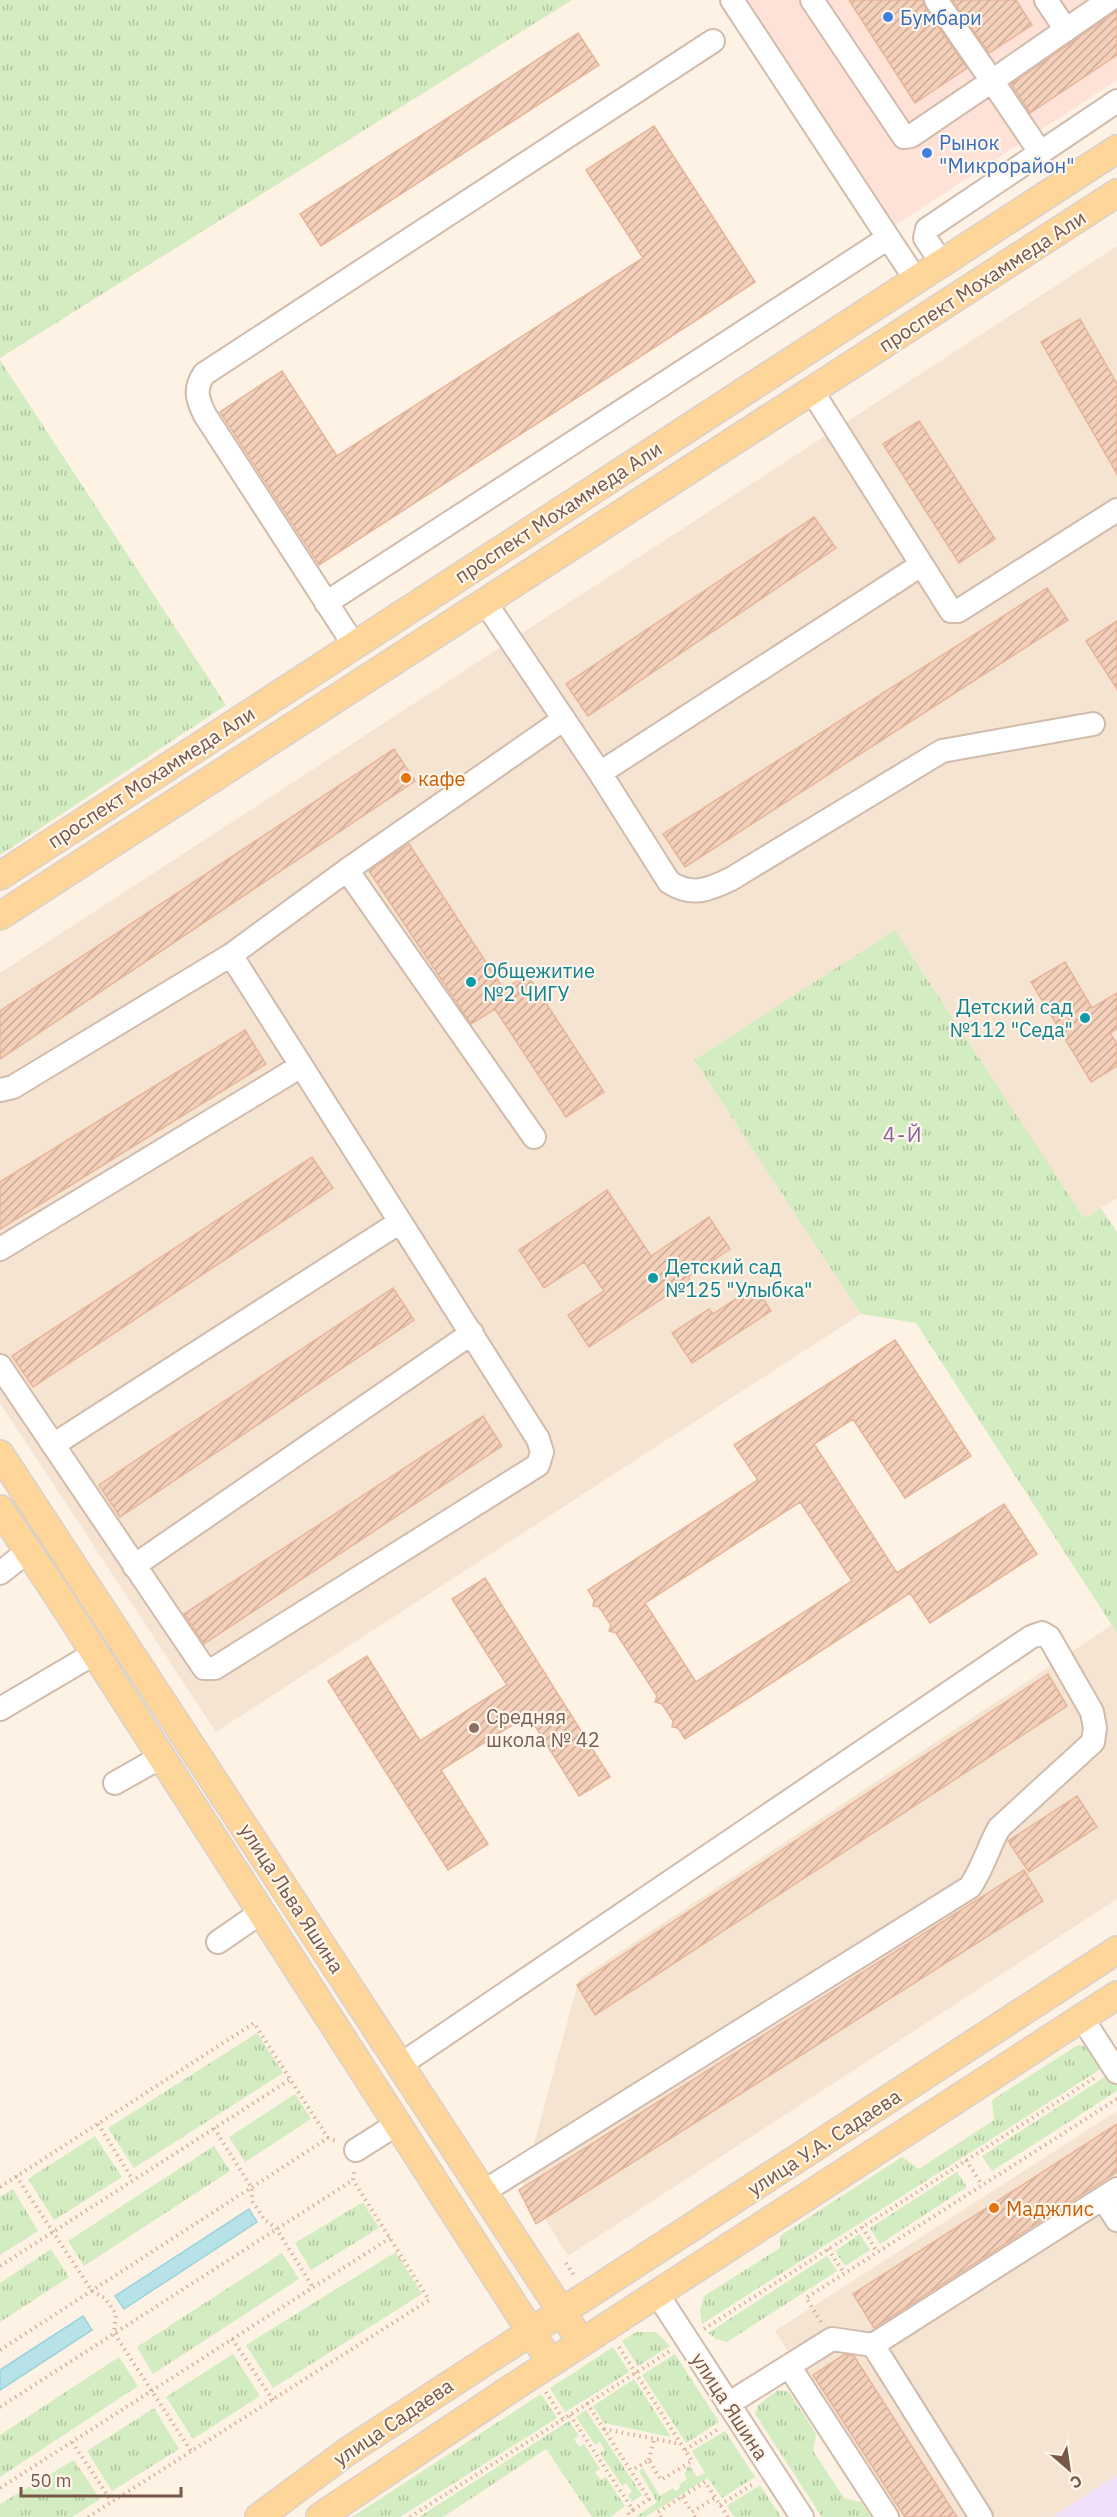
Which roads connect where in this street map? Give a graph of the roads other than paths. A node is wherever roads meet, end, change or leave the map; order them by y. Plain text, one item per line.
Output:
1 (732, 0) edge
2 (812, 0) edge
3 (936, 0) edge
4 (1046, 0) edge
5 (1109, 0) edge
6 (1066, 30) junction
7 (713, 41) dead end
8 (992, 81) junction
9 (1117, 101) edge
10 (1117, 150) edge
11 (1040, 152) junction
12 (1117, 193) edge
13 (888, 238) junction
14 (942, 263) junction
15 (916, 280) junction
16 (813, 391) junction
17 (1117, 510) edge
18 (921, 565) junction
19 (485, 602) junction
20 (326, 603) junction
21 (354, 645) junction
22 (564, 719) junction
23 (1093, 724) dead end
24 (600, 774) junction
25 (347, 870) junction
26 (0, 876) edge
27 (0, 916) edge
28 (231, 955) junction
29 (302, 1066) junction
30 (0, 1090) edge
31 (534, 1137) dead end
32 (400, 1222) junction
33 (0, 1249) edge
34 (472, 1333) junction
35 (0, 1366) edge
36 (53, 1445) junction
37 (0, 1454) edge
38 (0, 1509) edge
39 (28, 1551) junction
40 (134, 1566) junction
41 (0, 1573) edge
42 (95, 1653) junction
43 (0, 1709) edge
44 (161, 1757) junction
45 (115, 1783) dead end
46 (260, 1913) junction
47 (218, 1942) dead end
48 (1117, 1950) edge
49 (1117, 1995) edge
50 (1082, 2018) junction
51 (400, 2065) junction
52 (1115, 2069) edge
53 (397, 2124) junction
54 (356, 2150) road end
55 (483, 2192) junction
56 (1110, 2193) edge
57 (1117, 2220) edge
58 (658, 2295) junction
59 (562, 2313) junction
60 (531, 2332) junction
61 (582, 2343) junction
62 (873, 2345) junction
63 (551, 2363) junction
64 (789, 2366) junction
65 (728, 2404) junction
66 (262, 2516) edge
67 (320, 2517) edge
68 (802, 2517) edge
69 (887, 2517) edge
70 (981, 2517) edge

1 - 13 street
2 - 8 street
3 - 8 street
4 - 6 street
5 - 6 street
6 - 8 street
7 - 20 street
8 - 11 street
9 - 11 street
10 - 14 main road, проспект Мохаммеда Али
11 - 14 street
12 - 16 main road, проспект Мохаммеда Али
13 - 15 street
13 - 20 street
14 - 15 main road, проспект Мохаммеда Али
15 - 21 main road, проспект Мохаммеда Али
16 - 18 street
16 - 19 main road, проспект Мохаммеда Али
17 - 18 street
18 - 24 street
19 - 22 street
19 - 27 main road, проспект Мохаммеда Али
20 - 21 street
21 - 26 main road, проспект Мохаммеда Али
22 - 24 street
22 - 25 street
23 - 24 street
25 - 28 street
25 - 31 street
28 - 29 street
28 - 30 street
29 - 32 street
29 - 33 street
32 - 34 street
32 - 36 street
34 - 40 street
34 - 40 street
35 - 36 street
36 - 40 street
37 - 51 main road, улица Льва Яшина
38 - 39 main road, улица Льва Яшина
39 - 41 street
39 - 42 main road, улица Льва Яшина
42 - 43 street
42 - 44 main road, улица Льва Яшина
44 - 45 street
44 - 46 main road, улица Льва Яшина
46 - 47 street
46 - 53 main road, улица Льва Яшина
48 - 59 main road, улица У.А. Садаева
49 - 50 main road, улица У.А. Садаева
50 - 52 street
50 - 58 main road, улица У.А. Садаева
51 - 55 main road, улица Льва Яшина
51 - 55 street
53 - 54 street
53 - 60 main road, улица Льва Яшина
55 - 59 main road, улица Льва Яшина
56 - 57 street
56 - 62 street
58 - 61 main road, улица У.А. Садаева
58 - 65 street, улица Яшина
59 - 60 main road, улица У.А. Садаева
59 - 61 main road, улица Льва Яшина
60 - 63 main road, улица Льва Яшина
60 - 66 main road, улица Садаева
61 - 63 main road, улица У.А. Садаева
62 - 64 street
62 - 70 street
63 - 67 main road, улица Садаева
64 - 65 street
64 - 69 street
65 - 68 street, улица Яшина

